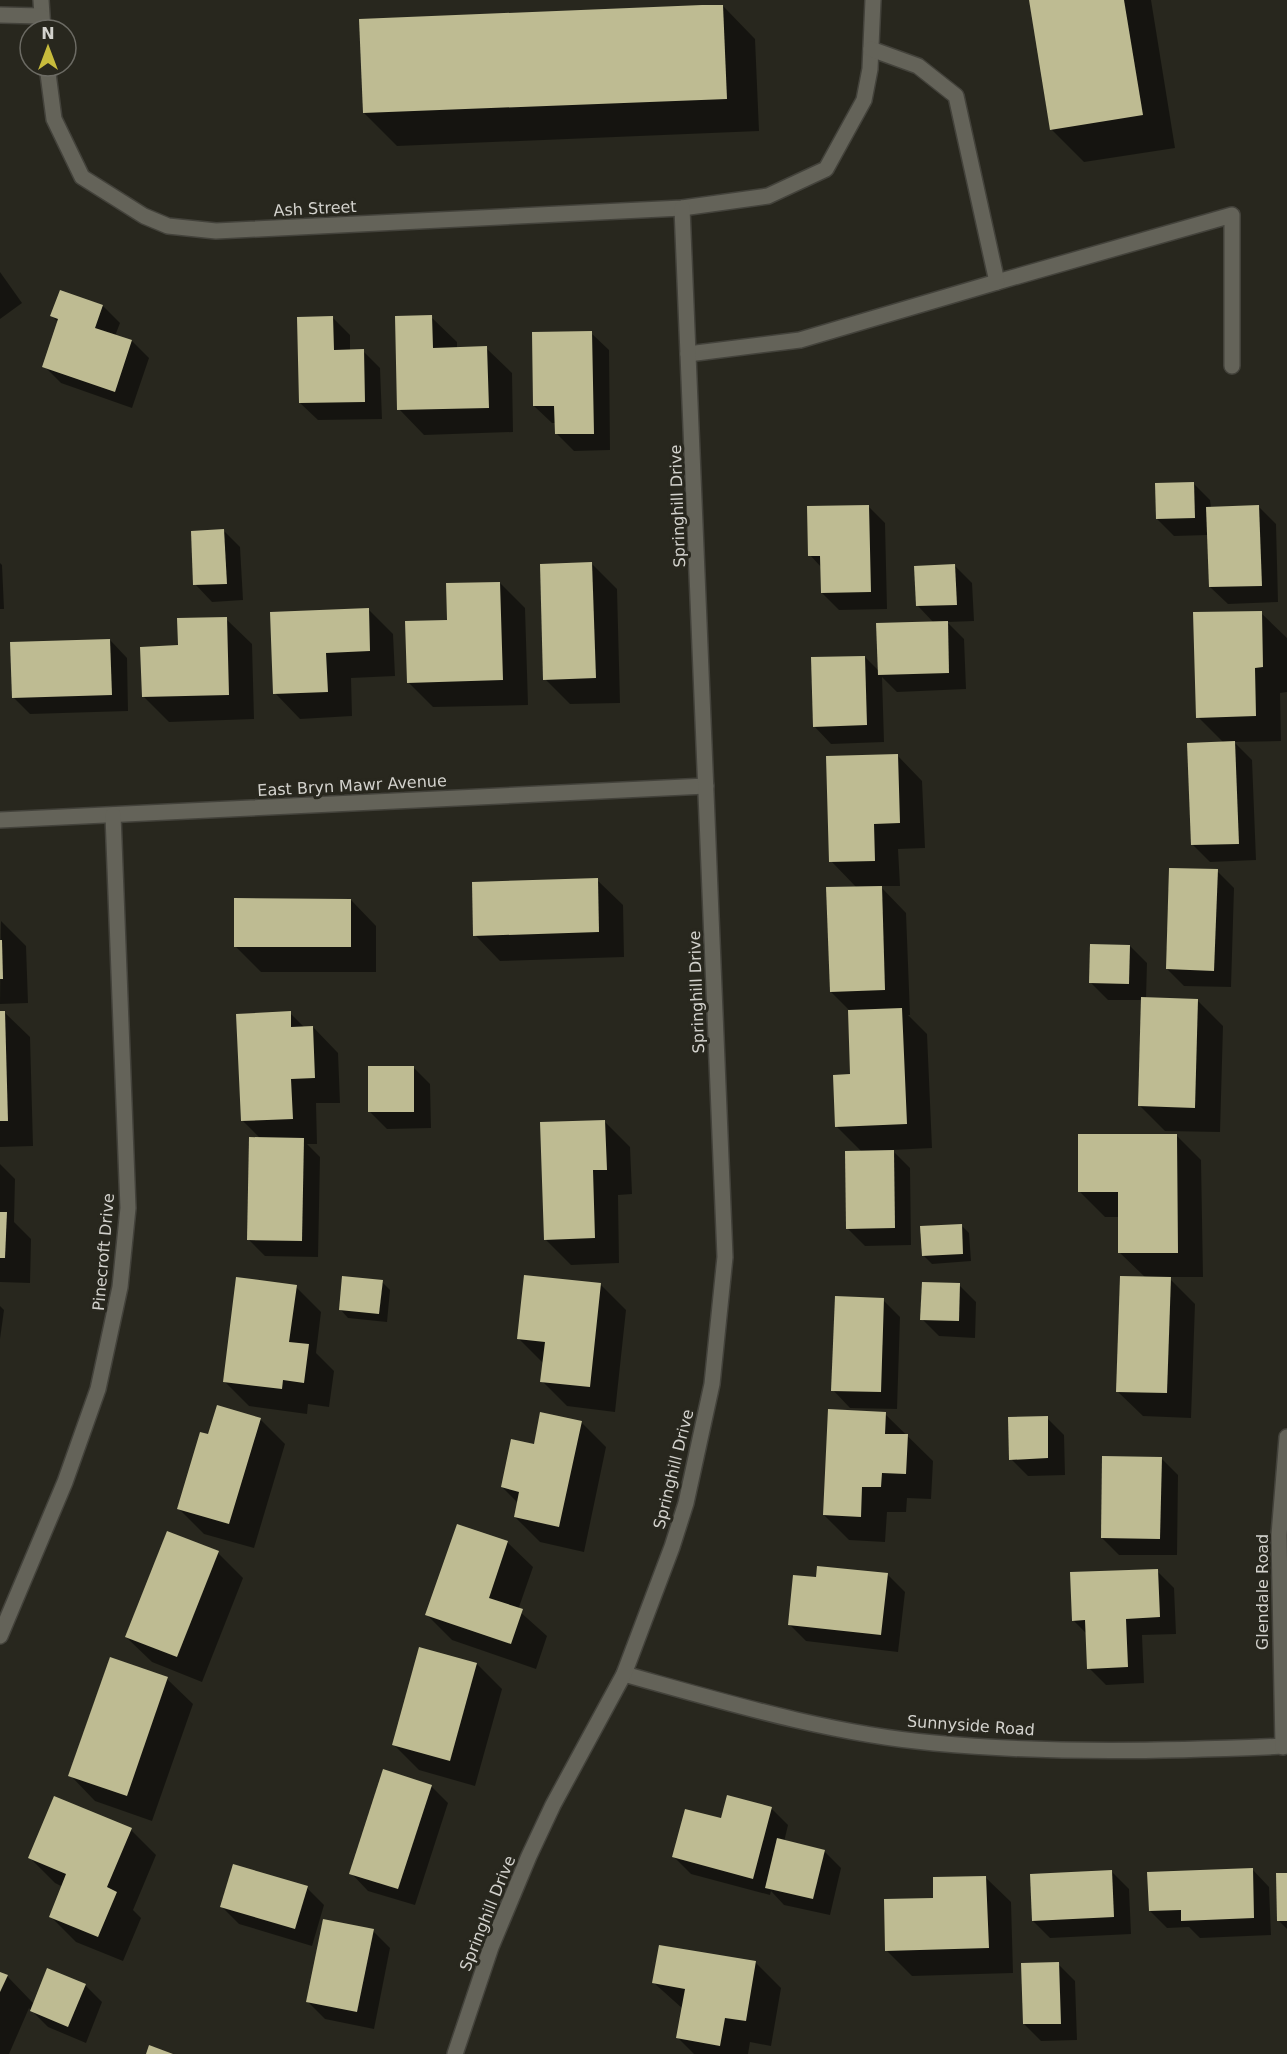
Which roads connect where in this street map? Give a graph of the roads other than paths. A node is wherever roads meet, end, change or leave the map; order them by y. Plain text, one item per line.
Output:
1 (41, 0) edge
2 (873, 0) edge
3 (0, 15) edge
4 (18, 18) edge
5 (42, 18) edge
6 (871, 49) junction
7 (49, 78) edge
8 (682, 208) junction
9 (997, 282) junction
10 (688, 354) junction
11 (1232, 366) dead end
12 (706, 786) junction
13 (113, 815) junction
14 (0, 820) edge
15 (1287, 1437) edge
16 (0, 1636) edge
17 (624, 1674) junction
18 (1285, 1747) edge
19 (455, 2054) edge

1 - 5 street
2 - 6 street
3 - 4 street
6 - 8 street
6 - 9 street
7 - 8 street, Ash Street
8 - 10 street, Springhill Drive
9 - 10 street
9 - 11 street
10 - 12 street, Springhill Drive
12 - 13 street, East Bryn Mawr Avenue
12 - 17 street, Springhill Drive
13 - 14 street, East Bryn Mawr Avenue
13 - 16 street, Pinecroft Drive
15 - 18 street, Glendale Road
17 - 18 street, Sunnyside Road
17 - 19 street, Springhill Drive

